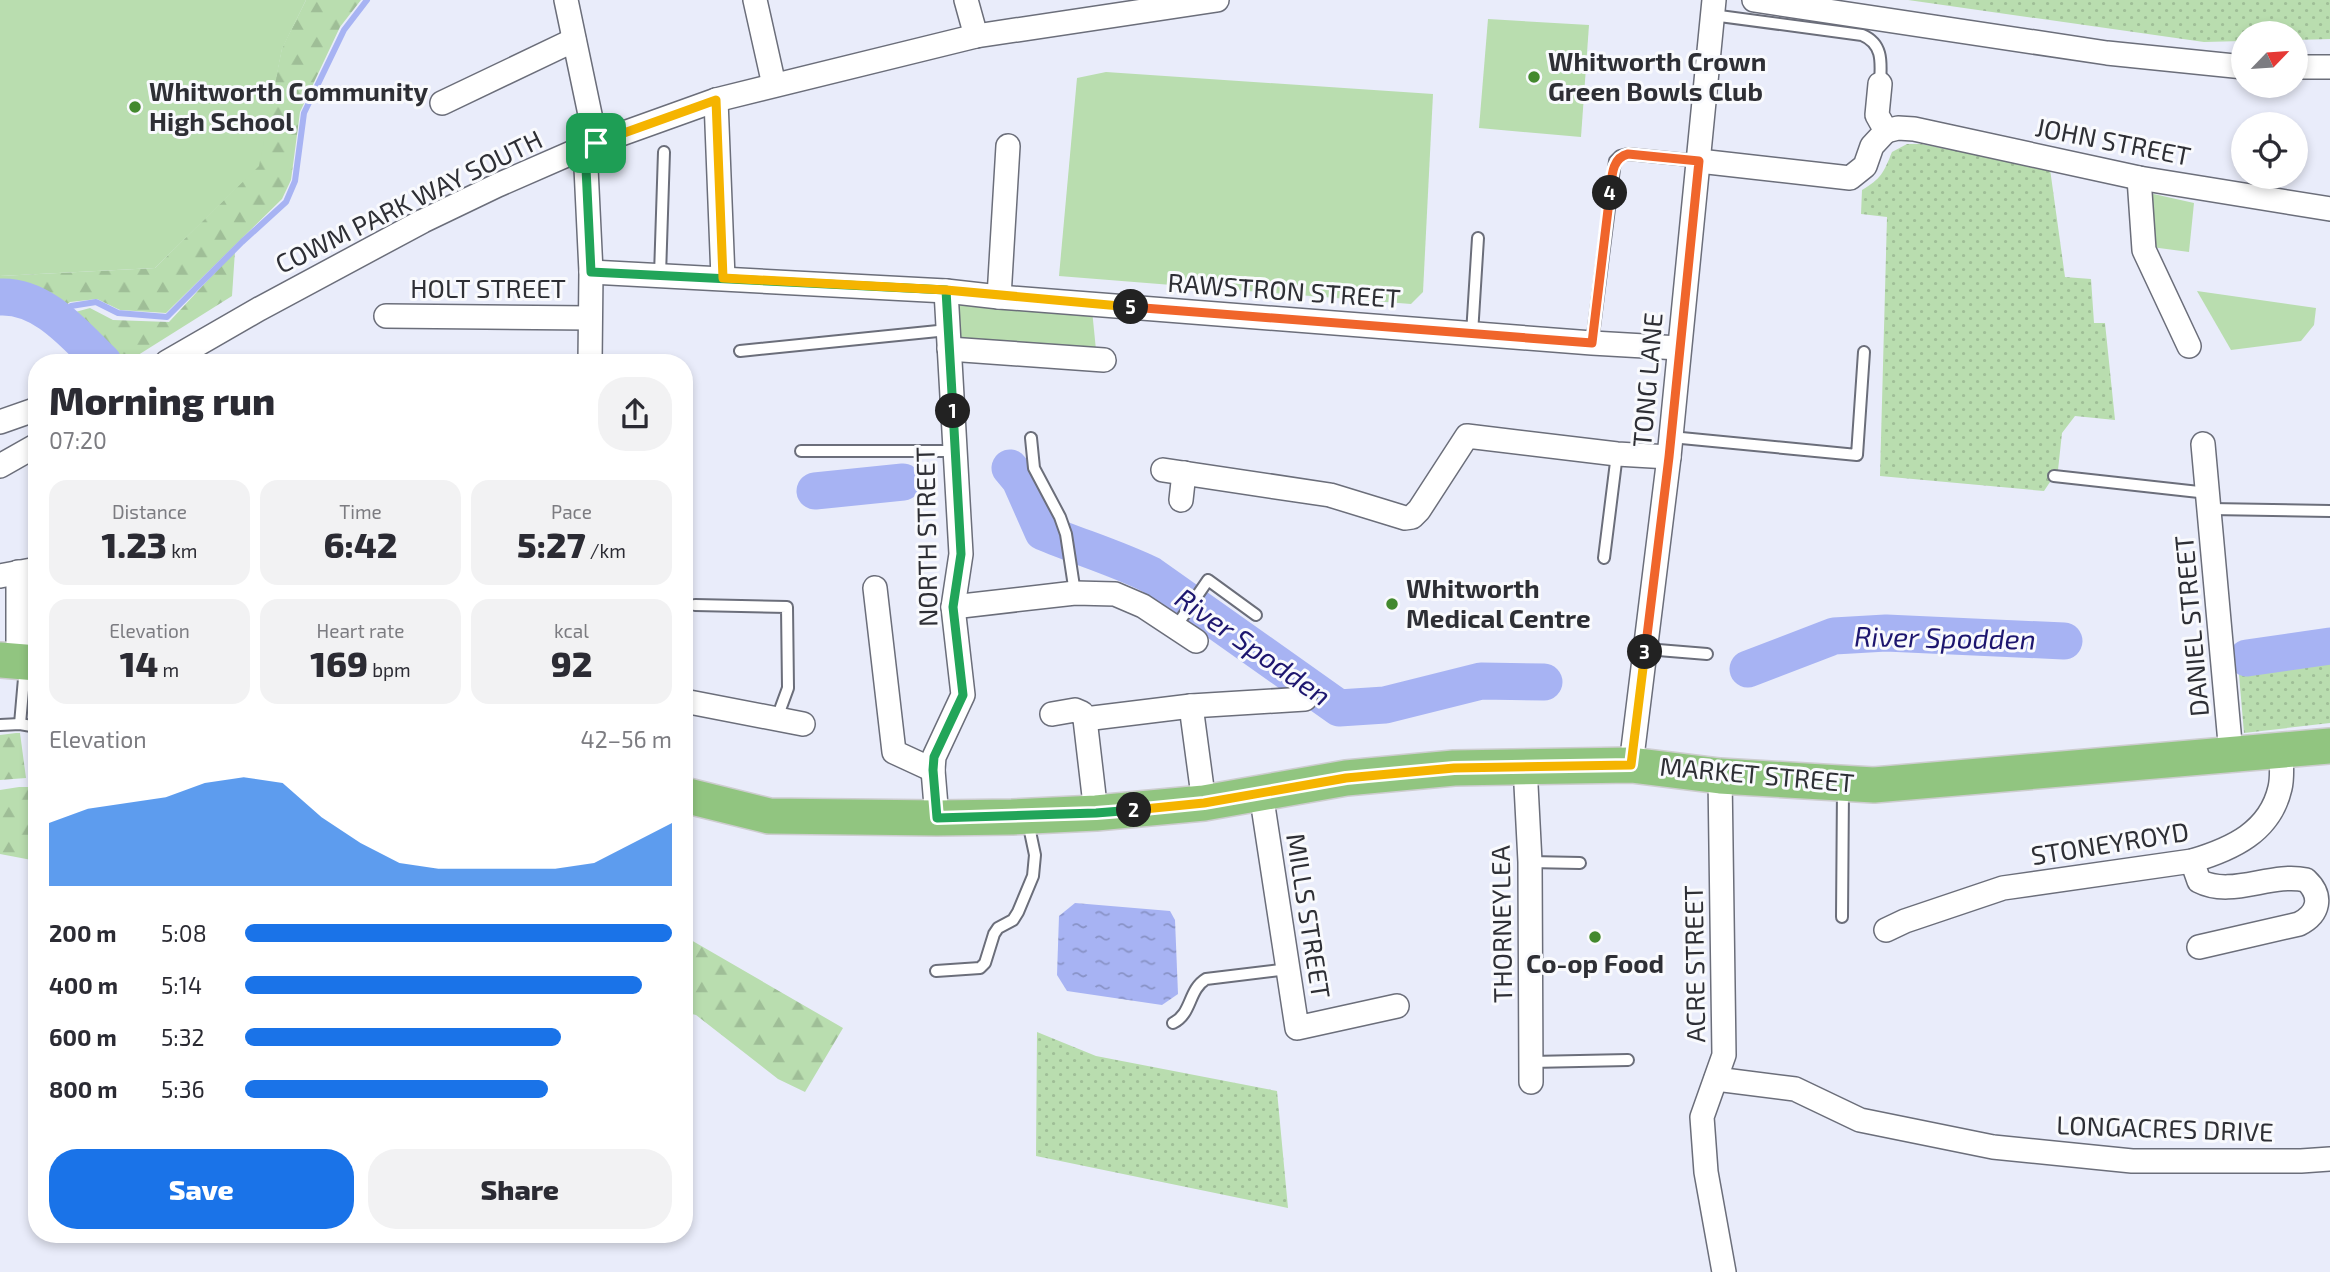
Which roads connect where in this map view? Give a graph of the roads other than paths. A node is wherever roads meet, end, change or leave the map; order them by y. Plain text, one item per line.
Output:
1 (566, 0) edge
2 (755, 0) edge
3 (966, 0) edge
4 (1217, 0) edge
5 (1754, 0) edge
6 (1713, 7) edge
7 (976, 36) junction
8 (574, 40) junction
9 (2231, 66) edge
10 (2308, 67) edge
11 (2330, 68) edge
12 (1880, 84) joint
13 (774, 85) junction
14 (716, 100) junction
15 (442, 103) dead end
16 (1886, 131) junction
17 (591, 145) junction
18 (1008, 146) dead end
19 (664, 152) dead end
20 (1699, 161) junction
21 (2138, 178) junction
22 (2330, 209) edge
23 (1478, 238) dead end
24 (591, 272) junction
25 (660, 275) junction
26 (723, 278) junction
27 (946, 290) junction
28 (999, 297) junction
29 (386, 316) dead end
30 (590, 317) junction
31 (1472, 334) junction
32 (949, 340) junction
33 (1592, 343) junction
34 (194, 345) junction
35 (2189, 346) dead end
36 (1679, 348) junction
37 (740, 351) dead end
38 (1864, 352) dead end
39 (180, 354) edge
40 (202, 354) edge
41 (590, 354) edge
42 (1104, 360) dead end
43 (28, 412) edge
44 (0, 422) edge
45 (1031, 438) dead end
46 (2203, 444) dead end
47 (1670, 447) junction
48 (28, 448) edge
49 (801, 451) dead end
50 (955, 451) junction
51 (1617, 454) junction
52 (2, 458) edge
53 (2054, 477) dead end
54 (1181, 500) dead end
55 (2209, 501) junction
56 (2330, 511) edge
57 (1604, 558) dead end
58 (18, 572) edge
59 (875, 588) dead end
60 (1075, 593) junction
61 (695, 605) dead end
62 (953, 607) junction
63 (1256, 615) dead end
64 (1179, 622) junction
65 (1196, 641) dead end
66 (1646, 649) junction
67 (1707, 653) dead end
68 (20, 661) edge
69 (1305, 699) dead end
70 (693, 703) edge
71 (1191, 706) junction
72 (1052, 714) dead end
73 (777, 718) junction
74 (1085, 719) junction
75 (20, 724) junction
76 (803, 724) dead end
77 (0, 725) edge
78 (28, 725) edge
79 (2330, 746) edge
80 (2281, 750) junction
81 (2231, 754) junction
82 (1631, 765) junction
83 (1525, 766) junction
84 (933, 770) junction
85 (1720, 776) junction
86 (1843, 782) junction
87 (1261, 793) junction
88 (693, 797) edge
89 (1204, 803) junction
90 (1096, 813) junction
91 (1026, 816) junction
92 (937, 818) junction
93 (2192, 861) junction
94 (1530, 862) junction
95 (1580, 863) dead end
96 (1842, 917) dead end
97 (1885, 930) dead end
98 (2199, 947) dead end
99 (1288, 969) junction
100 (936, 971) dead end
101 (1397, 1006) dead end
102 (1173, 1023) dead end
103 (1628, 1060) dead end
104 (1531, 1072) joint
105 (1716, 1079) junction
106 (2330, 1159) edge
107 (1724, 1272) edge

1 - 8 street
2 - 13 street
3 - 7 street
4 - 7 street, COWM PARK WAY SOUTH
5 - 9 street
6 - 12 lane
6 - 20 street, TONG LANE
7 - 13 street, COWM PARK WAY SOUTH
8 - 15 street
8 - 17 street
10 - 11 street
12 - 16 street
13 - 14 street, COWM PARK WAY SOUTH
14 - 17 street, COWM PARK WAY SOUTH
14 - 26 street
16 - 20 street
16 - 21 street, JOHN STREET
17 - 24 street
17 - 34 street, COWM PARK WAY SOUTH
18 - 28 street
19 - 25 lane
20 - 33 lane
20 - 36 street, TONG LANE
21 - 22 street, JOHN STREET
21 - 35 street
23 - 31 lane
24 - 25 street, RAWSTRON STREET
24 - 30 street
25 - 26 street, RAWSTRON STREET
26 - 27 street, RAWSTRON STREET
27 - 28 street, RAWSTRON STREET
27 - 32 street, NORTH STREET
28 - 31 street, RAWSTRON STREET
29 - 30 street, HOLT STREET
30 - 41 street
31 - 33 street, RAWSTRON STREET
32 - 37 lane
32 - 42 street
32 - 50 street, NORTH STREET
33 - 36 street, RAWSTRON STREET
34 - 39 street, COWM PARK WAY SOUTH
34 - 40 street
36 - 47 street, TONG LANE
38 - 47 lane
43 - 44 street
45 - 60 lane
46 - 55 street, DANIEL STREET
47 - 51 street
47 - 66 street, TONG LANE
48 - 52 street
49 - 50 lane
50 - 62 street, NORTH STREET
51 - 54 street
51 - 57 lane
53 - 55 lane
55 - 56 lane
55 - 81 street, DANIEL STREET
58 - 68 street
59 - 84 street
60 - 62 street
60 - 64 street
61 - 73 lane
62 - 84 street, NORTH STREET
63 - 64 lane
64 - 65 street
66 - 67 lane
66 - 82 street, TONG LANE
68 - 75 lane
69 - 71 street
70 - 73 street
71 - 74 street
71 - 89 street
72 - 74 street
73 - 76 street
74 - 90 street
75 - 77 lane
75 - 78 lane
79 - 80 main road, MARKET STREET
80 - 81 main road, MARKET STREET
80 - 93 street, STONEYROYD
81 - 86 main road, MARKET STREET
82 - 83 main road, MARKET STREET
82 - 85 main road, MARKET STREET
83 - 87 main road, MARKET STREET
83 - 94 street, THORNEYLEA
84 - 92 street, NORTH STREET
85 - 86 main road, MARKET STREET
85 - 105 street, ACRE STREET
86 - 96 lane
87 - 89 main road, MARKET STREET
87 - 99 street, MILLS STREET
88 - 92 main road, MARKET STREET
89 - 90 main road, MARKET STREET
90 - 91 main road, MARKET STREET
91 - 92 main road, MARKET STREET
91 - 100 lane
93 - 97 street, STONEYROYD
93 - 98 street
94 - 95 lane
94 - 104 street, THORNEYLEA
99 - 101 street, MILLS STREET
99 - 102 lane
103 - 104 lane
105 - 106 street, LONGACRES DRIVE
105 - 107 street, ACRE STREET

